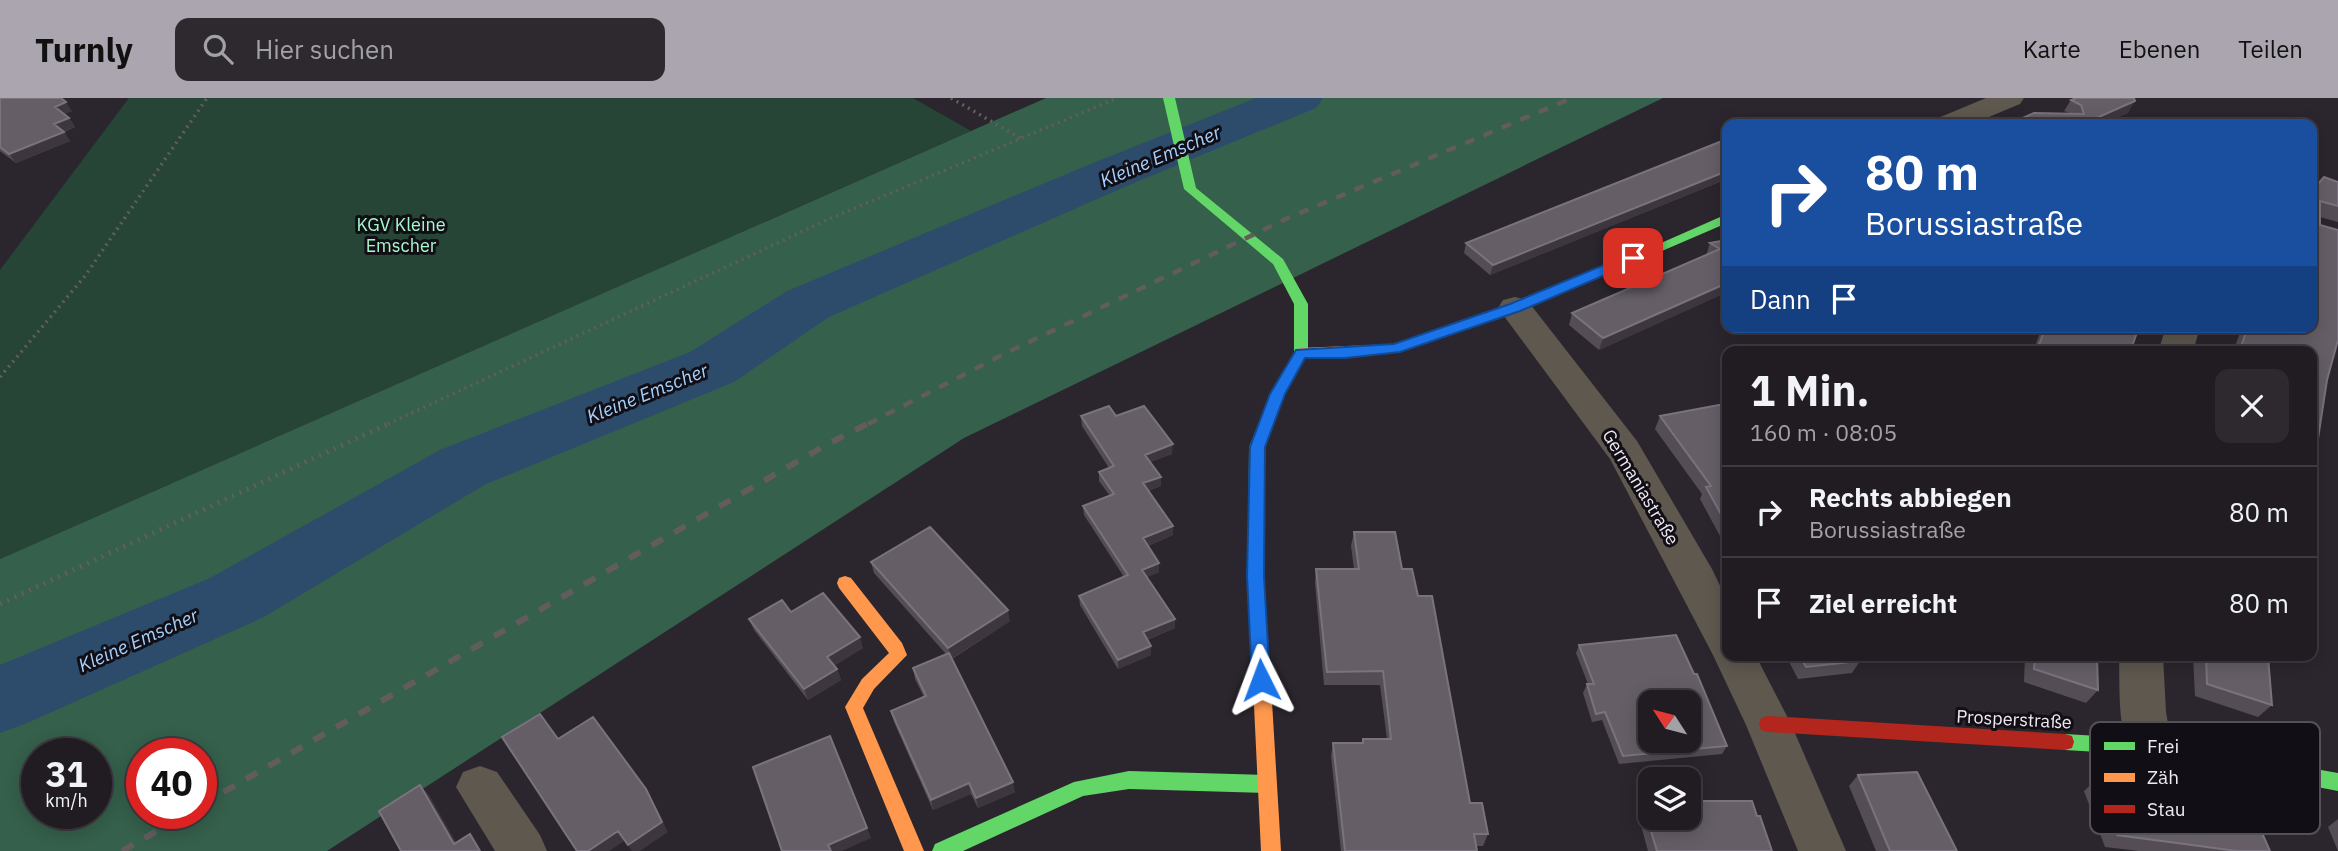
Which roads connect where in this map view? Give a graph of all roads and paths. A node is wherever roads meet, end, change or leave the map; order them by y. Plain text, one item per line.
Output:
1 (207, 98) edge
2 (951, 98) edge
3 (1117, 98) edge
4 (1169, 99) edge
5 (2016, 102) edge
6 (1963, 119) edge
7 (1020, 138) junction
8 (1722, 220) edge
9 (1515, 307) junction
10 (1301, 353) junction
11 (0, 377) edge
12 (845, 583) dead end
13 (0, 604) edge
14 (1722, 632) edge
15 (1736, 661) edge
16 (2141, 661) edge
17 (2145, 722) edge
18 (1768, 724) junction
19 (2090, 743) edge
20 (2320, 779) edge
21 (2338, 782) edge
22 (1266, 784) junction
23 (480, 787) dead end
24 (523, 851) edge
25 (914, 851) edge
26 (942, 851) edge
27 (1271, 851) edge
28 (1822, 851) edge

1 - 11 path
2 - 7 path
3 - 7 path
4 - 10 street
5 - 6 street
7 - 13 path
8 - 9 street
9 - 10 street
9 - 14 street, Germaniastraße
10 - 22 street
12 - 25 street
15 - 18 street
16 - 17 street
18 - 19 street, Prosperstraße
18 - 28 street
20 - 21 street, Prosperstraße
22 - 26 street
22 - 27 street
23 - 24 street

